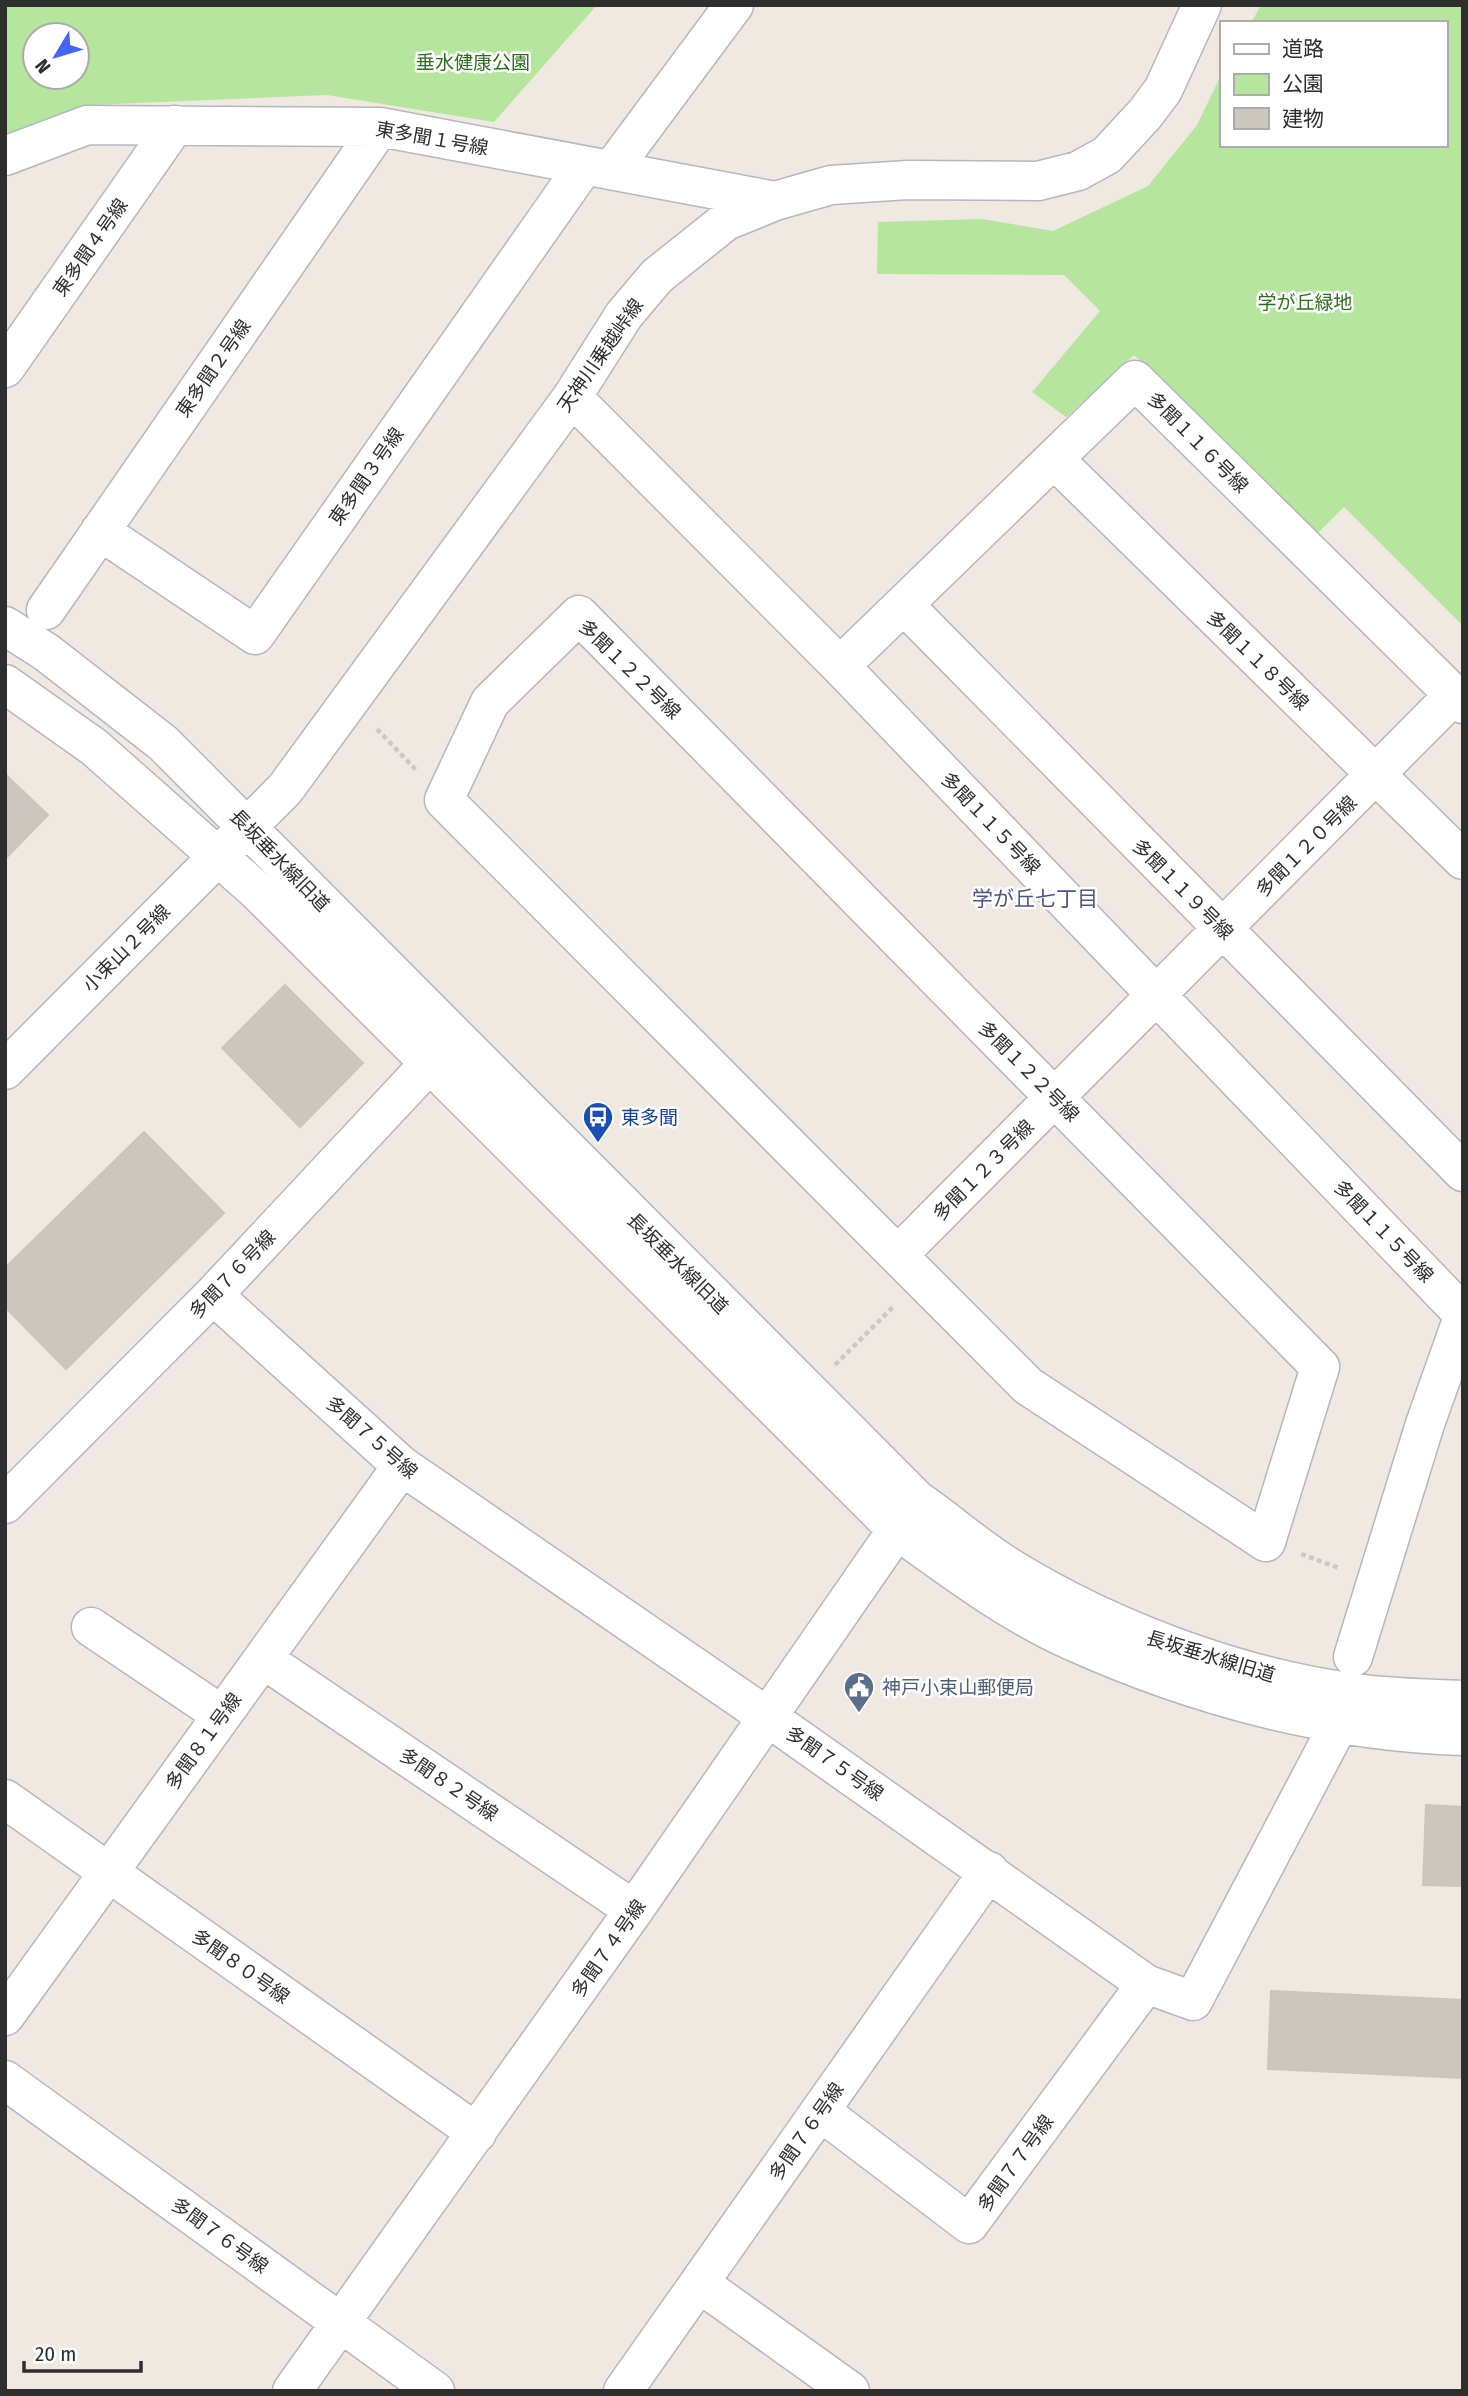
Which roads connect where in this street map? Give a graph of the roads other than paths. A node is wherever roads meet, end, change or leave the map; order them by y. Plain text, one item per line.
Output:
1 (734, 5) edge
2 (1202, 5) edge
3 (175, 125) junction
4 (380, 127) junction
5 (5, 156) edge
6 (598, 168) junction
7 (775, 201) junction
8 (5, 368) edge
9 (572, 397) junction
10 (1054, 459) junction
11 (100, 531) junction
12 (904, 605) junction
13 (46, 610) dead end
14 (5, 626) edge
15 (840, 666) junction
16 (5, 684) edge
17 (1458, 700) edge
18 (1376, 775) junction
19 (248, 827) junction
20 (216, 857) junction
21 (1463, 860) edge
22 (1223, 929) junction
23 (1158, 996) junction
24 (443, 1052) junction
25 (5, 1069) edge
26 (1055, 1098) junction
27 (1463, 1172) edge
28 (909, 1267) junction
29 (214, 1295) junction
30 (1463, 1315) edge
31 (401, 1466) junction
32 (5, 1504) edge
33 (907, 1515) junction
34 (91, 1627) dead end
35 (262, 1658) junction
36 (1349, 1692) junction
37 (1463, 1700) edge
38 (222, 1715) junction
39 (769, 1718) junction
40 (1463, 1736) edge
41 (5, 1800) edge
42 (989, 1871) junction
43 (108, 1872) junction
44 (634, 1910) junction
45 (1146, 1984) junction
46 (5, 2016) edge
47 (5, 2080) edge
48 (820, 2111) junction
49 (477, 2133) junction
50 (699, 2283) junction
51 (341, 2323) junction
52 (292, 2391) edge
53 (435, 2391) edge
54 (623, 2391) edge
55 (850, 2391) edge

1 - 6 street
2 - 7 street, 天神川乗越峠線
3 - 4 street, 東多聞１号線
3 - 5 street, 東多聞１号線
3 - 8 street, 東多聞４号線
4 - 6 street, 東多聞１号線
4 - 11 street, 東多聞２号線
6 - 7 street, 東多聞１号線
6 - 11 street, 東多聞３号線
7 - 9 street, 天神川乗越峠線
9 - 15 street, 多聞１１５号線
9 - 19 street, 天神川乗越峠線
10 - 12 street, 多聞１１６号線
10 - 17 street, 多聞１１６号線
10 - 18 street, 多聞１１８号線
11 - 13 street, 東多聞２号線
12 - 15 street, 多聞１１６号線
12 - 22 street, 多聞１１９号線
14 - 19 street, 長坂垂水線旧道
15 - 23 street, 多聞１１５号線
16 - 20 street, 長坂垂水線旧道
17 - 18 street, 多聞１２０号線
18 - 21 street, 多聞１１８号線
18 - 22 street, 多聞１２０号線
19 - 20 street, 小束山２号線
19 - 24 street, 長坂垂水線旧道
20 - 24 street, 長坂垂水線旧道
20 - 25 street, 小束山２号線
22 - 23 street, 多聞１２０号線
22 - 27 street, 多聞１１９号線
23 - 26 street, 多聞１２３号線
23 - 30 street, 多聞１１５号線
24 - 29 street, 多聞７６号線
24 - 33 street, 長坂垂水線旧道
26 - 28 street, 多聞１２３号線
26 - 28 street, 多聞１２２号線
26 - 28 street, 多聞１２２号線
29 - 31 street, 多聞７５号線
29 - 32 street, 多聞７６号線
30 - 36 street
31 - 35 street, 多聞８１号線
31 - 39 street, 多聞７５号線
33 - 36 street, 長坂垂水線旧道
33 - 39 street, 多聞７４号線
34 - 38 street
35 - 38 street, 多聞８１号線
35 - 44 street, 多聞８２号線
36 - 37 street, 長坂垂水線旧道
36 - 40 street, 長坂垂水線旧道
36 - 45 street, 多聞７５号線
38 - 43 street, 多聞８１号線
39 - 42 street, 多聞７５号線
39 - 44 street, 多聞７４号線
41 - 43 street, 多聞８０号線
42 - 45 street, 多聞７５号線
42 - 48 street, 多聞７６号線
43 - 46 street, 多聞８１号線
43 - 49 street, 多聞８０号線
44 - 49 street, 多聞７４号線
45 - 48 street, 多聞７７号線
47 - 51 street, 多聞７６号線
48 - 50 street, 多聞７６号線
49 - 51 street, 多聞７４号線
50 - 54 street, 多聞７６号線
50 - 55 street
51 - 52 street, 多聞７４号線
51 - 53 street, 多聞７６号線

